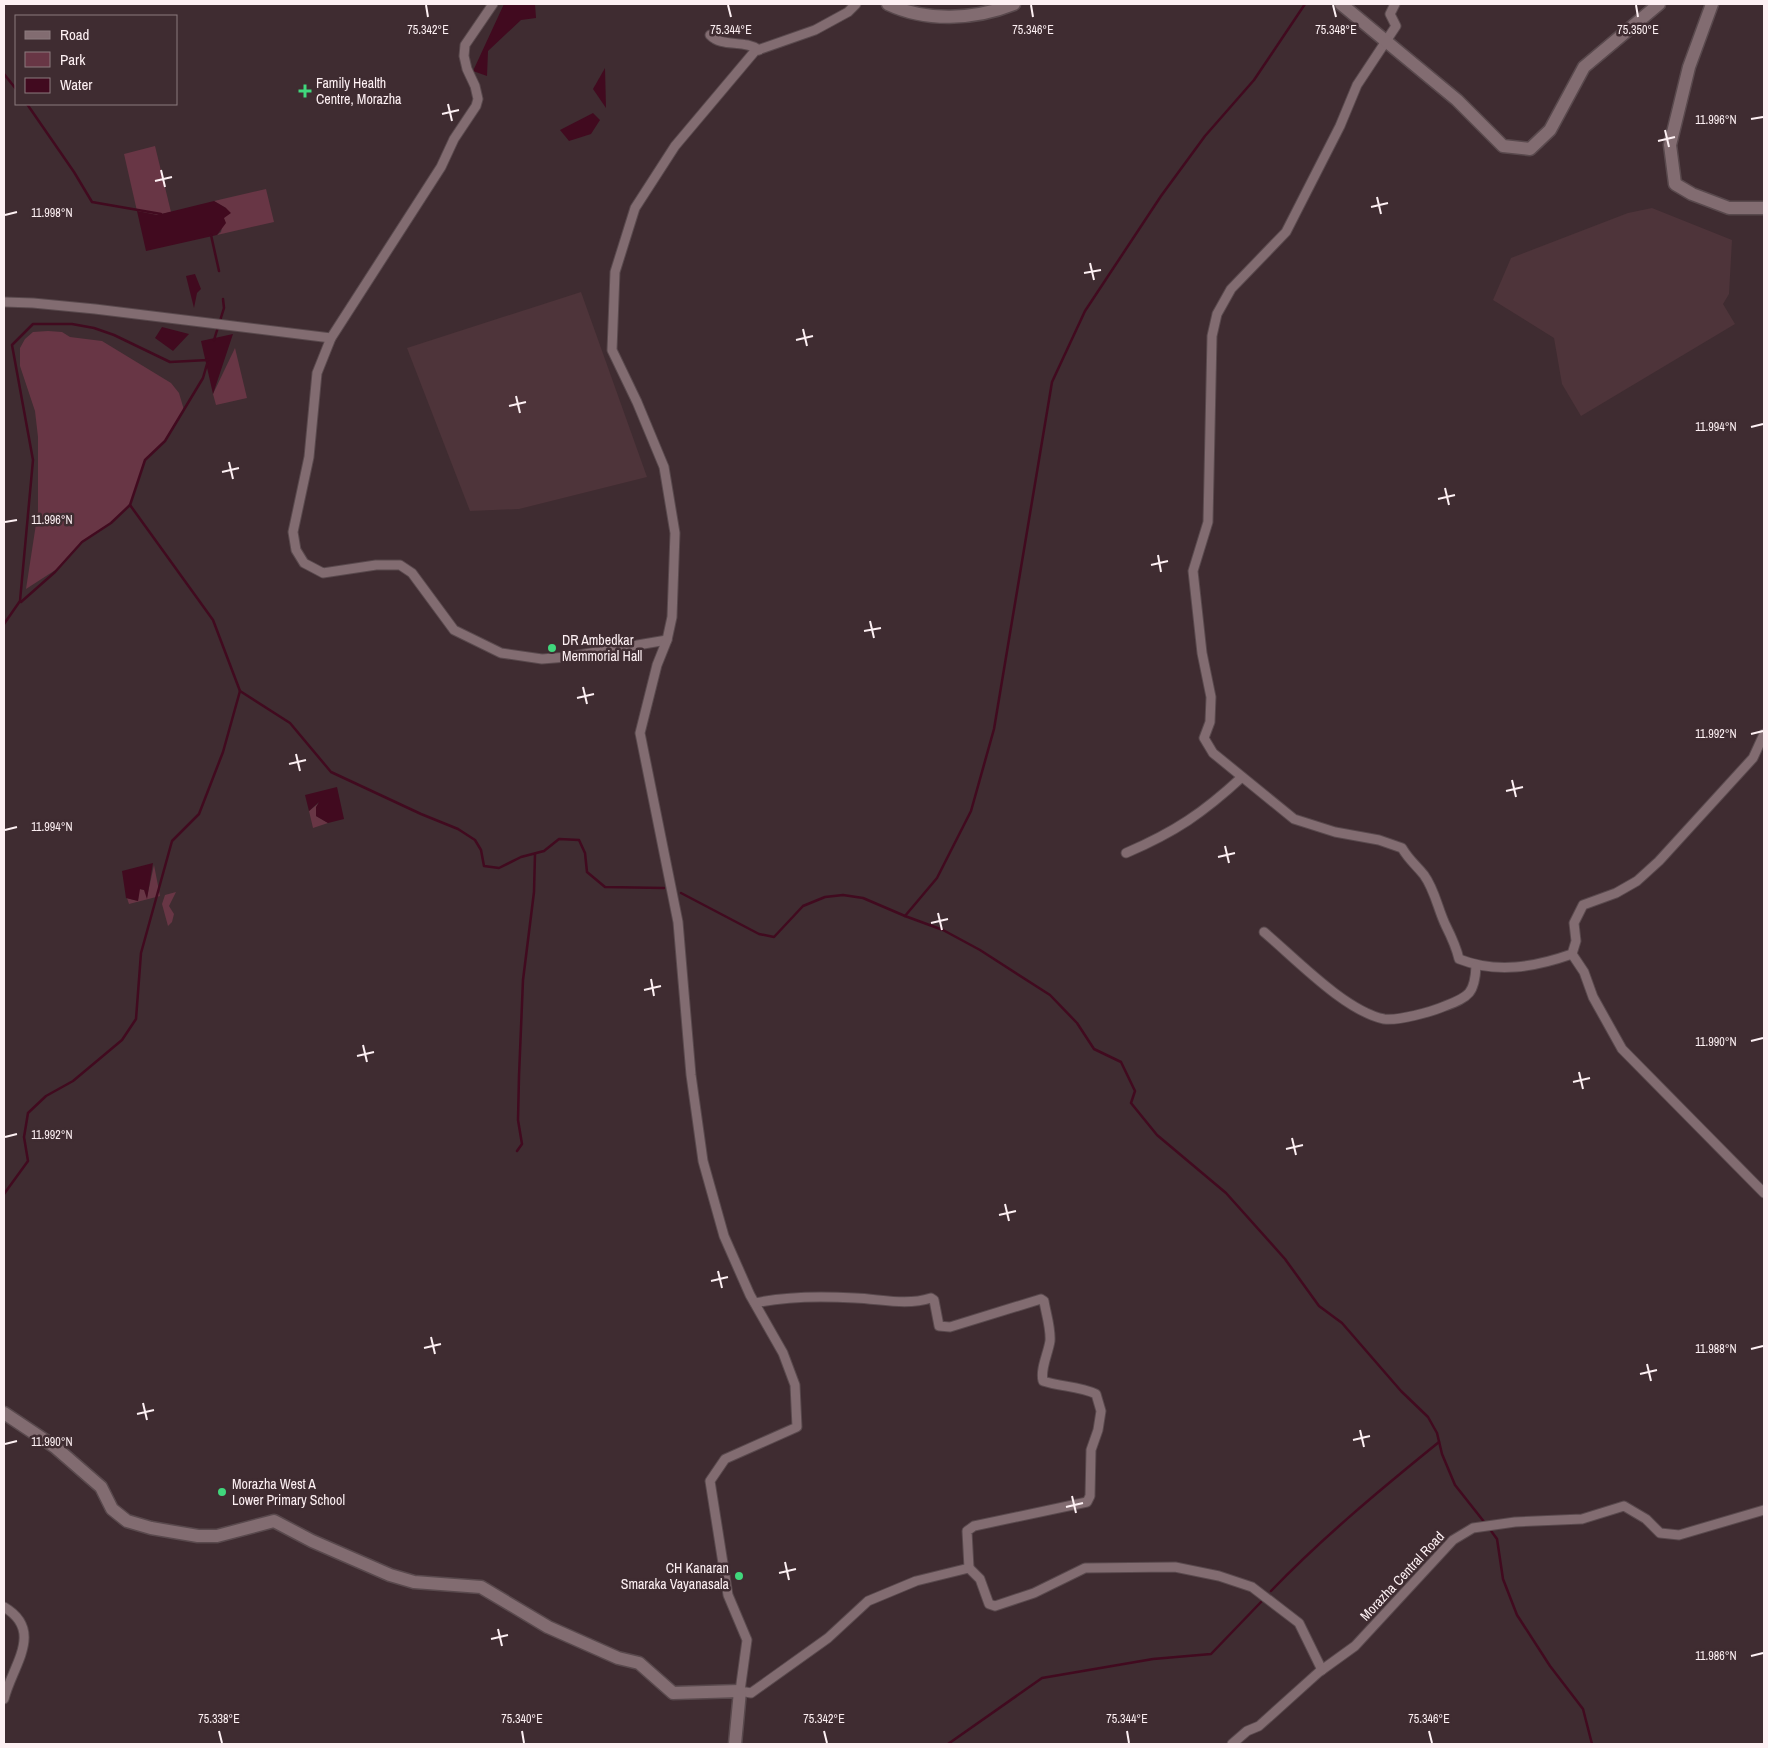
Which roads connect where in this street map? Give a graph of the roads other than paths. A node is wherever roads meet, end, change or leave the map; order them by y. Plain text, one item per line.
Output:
1 (493, 4) edge
2 (856, 4) edge
3 (888, 4) edge
4 (1014, 4) edge
5 (1341, 4) edge
6 (1395, 4) edge
7 (1658, 4) edge
8 (1712, 4) edge
9 (710, 35) dead end
10 (1386, 41) junction
11 (759, 50) junction
12 (1764, 208) edge
13 (4, 302) edge
14 (331, 338) junction
15 (667, 640) junction
16 (1764, 734) edge
17 (1242, 777) junction
18 (1126, 853) dead end
19 (1264, 932) dead end
20 (1572, 954) junction
21 (1476, 966) junction
22 (1764, 1193) edge
23 (755, 1303) junction
24 (4, 1413) edge
25 (1764, 1510) edge
26 (969, 1568) junction
27 (4, 1607) edge
28 (1322, 1670) junction
29 (740, 1691) junction
30 (4, 1699) edge
31 (735, 1744) edge
32 (1232, 1744) edge

1 - 14 street
2 - 11 street
3 - 4 main road
5 - 10 main road
6 - 10 street
7 - 10 main road
8 - 12 main road
9 - 11 street
10 - 17 street
11 - 15 street
13 - 14 street
14 - 15 street
15 - 23 street
16 - 20 street
17 - 18 street
17 - 21 street
19 - 21 street
20 - 21 street
20 - 22 street
23 - 26 street
23 - 29 street
24 - 29 main road
25 - 28 street, Morazha Central Road
26 - 28 street
26 - 29 street
27 - 30 street
28 - 32 street, Morazha Central Road
29 - 31 main road

